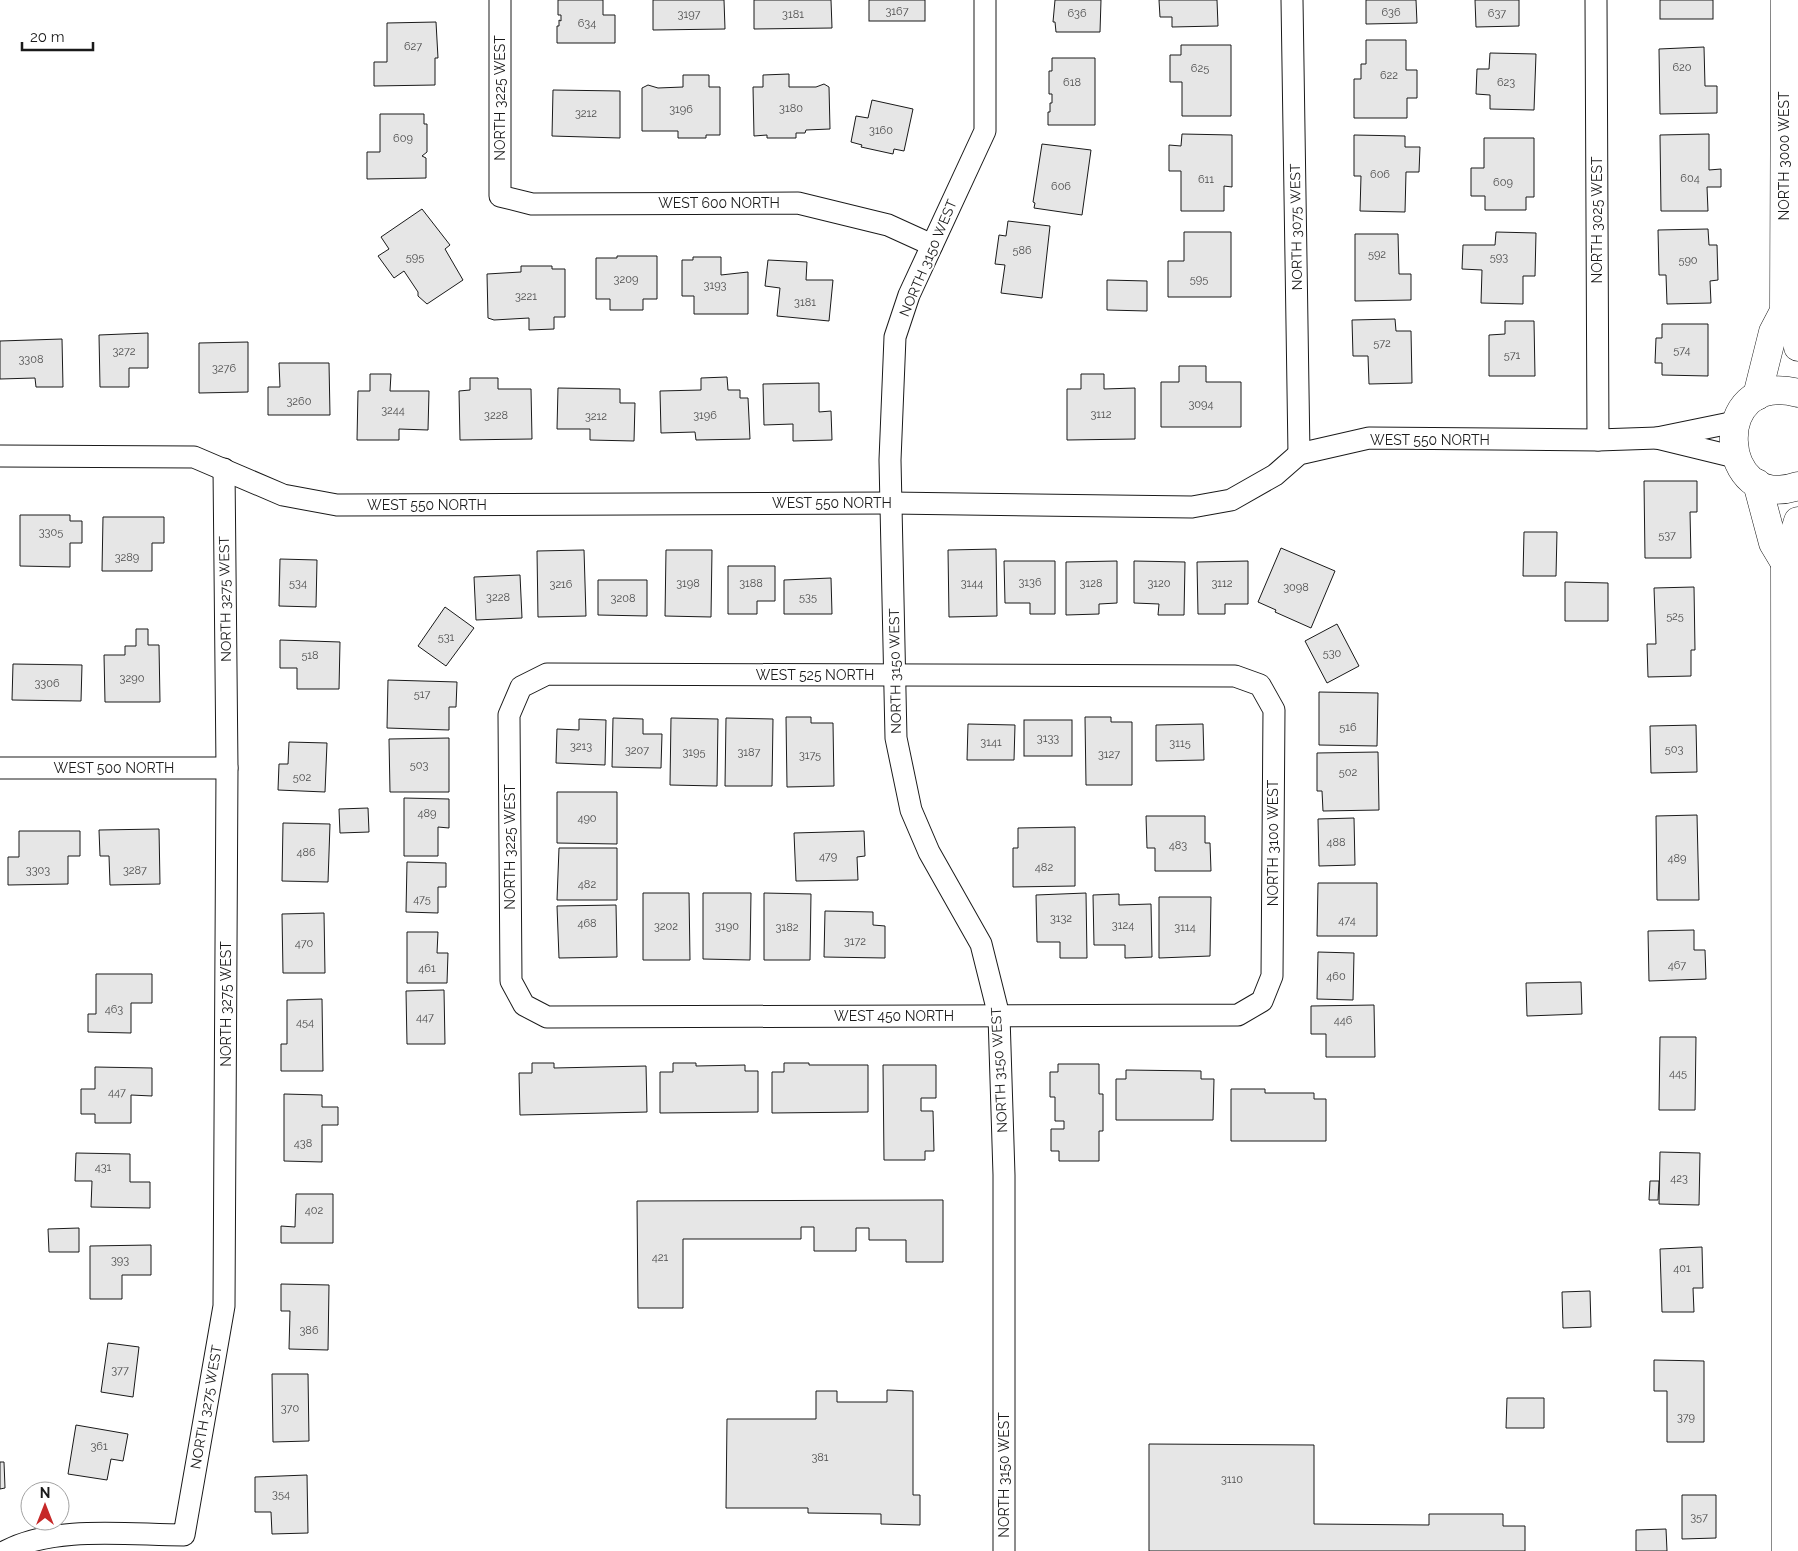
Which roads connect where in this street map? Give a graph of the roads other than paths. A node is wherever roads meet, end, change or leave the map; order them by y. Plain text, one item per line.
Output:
1 (500, 0) edge
2 (985, 0) edge
3 (1292, 0) edge
4 (1596, 0) edge
5 (1784, 0) edge
6 (500, 196) joint
7 (932, 245) junction
8 (1784, 311) junction
9 (1798, 347) edge
10 (1798, 393) edge
11 (1757, 396) junction
12 (1735, 422) junction
13 (1657, 438) junction
14 (1598, 440) junction
15 (1299, 454) junction
16 (0, 456) edge
17 (1735, 457) junction
18 (224, 469) junction
19 (1757, 483) junction
20 (1798, 486) edge
21 (891, 503) junction
22 (1798, 521) edge
23 (1785, 563) junction
24 (896, 675) junction
25 (1260, 685) joint
26 (521, 687) joint
27 (0, 768) edge
28 (227, 768) junction
29 (1262, 1002) joint
30 (524, 1005) joint
31 (999, 1016) junction
32 (6, 1551) edge
33 (1004, 1551) edge
34 (1786, 1551) edge

1 - 6 street, NORTH 3225 WEST
2 - 7 street, NORTH 3150 WEST
3 - 15 street, NORTH 3075 WEST
4 - 14 street, NORTH 3025 WEST
5 - 8 main road, NORTH 3000 WEST
6 - 7 street, WEST 600 NORTH
7 - 21 street, NORTH 3150 WEST
8 - 9 main road, NORTH 3000 WEST
8 - 11 main road, NORTH 3000 WEST
10 - 11 main road
11 - 12 main road
12 - 13 street, WEST 550 NORTH
12 - 17 main road
13 - 14 street, WEST 550 NORTH
13 - 17 street, WEST 550 NORTH
14 - 15 street, WEST 550 NORTH
15 - 21 street, WEST 550 NORTH
16 - 18 street, WEST 550 NORTH
17 - 19 main road
18 - 21 street, WEST 550 NORTH
18 - 28 street, NORTH 3275 WEST
19 - 20 main road
19 - 23 main road
21 - 24 street, NORTH 3150 WEST
22 - 23 main road
23 - 34 main road
24 - 25 street, WEST 525 NORTH
24 - 26 street, WEST 525 NORTH
24 - 31 street, NORTH 3150 WEST
25 - 29 street, NORTH 3100 WEST
26 - 30 street, NORTH 3225 WEST
27 - 28 street, WEST 500 NORTH
28 - 32 street, NORTH 3275 WEST
29 - 31 street, WEST 450 NORTH
30 - 31 street, WEST 450 NORTH
31 - 33 street, NORTH 3150 WEST

